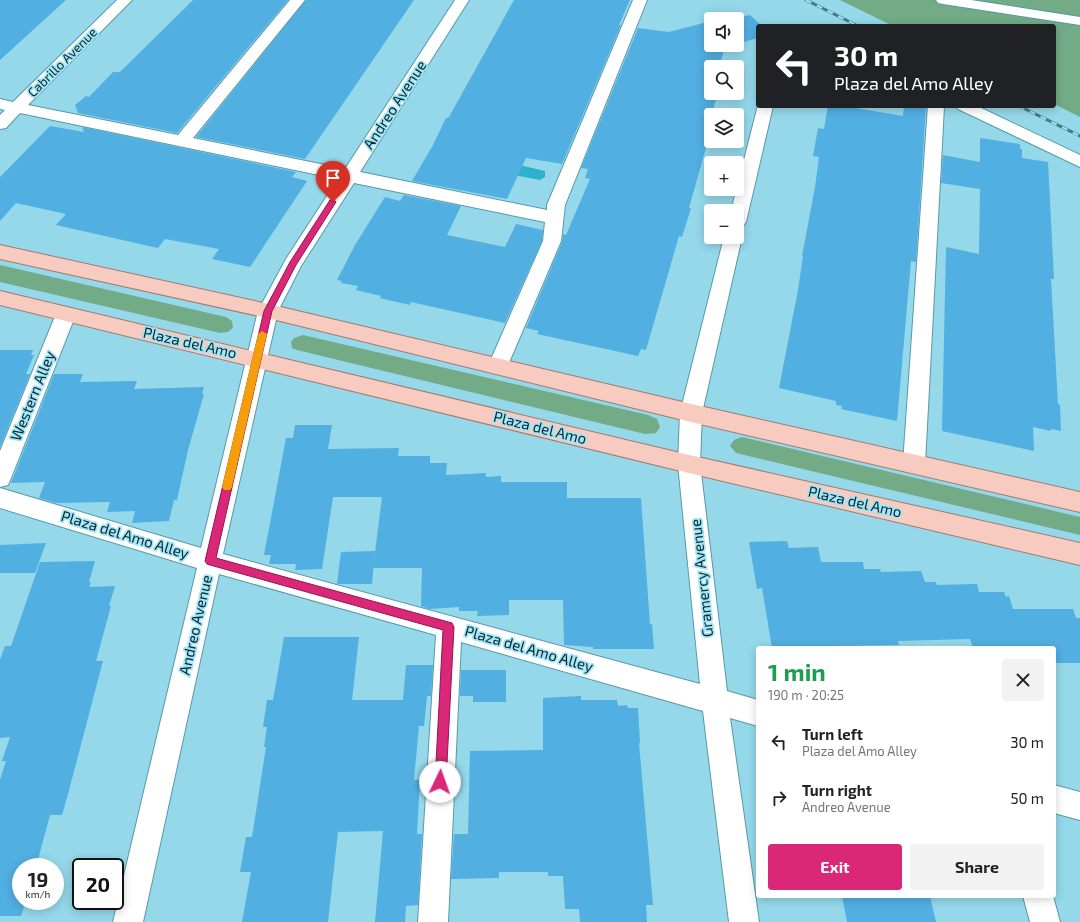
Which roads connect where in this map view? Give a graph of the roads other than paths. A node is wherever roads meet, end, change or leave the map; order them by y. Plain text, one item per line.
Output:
1 (125, 0) edge
2 (298, 0) edge
3 (462, 0) edge
4 (640, 0) edge
5 (943, 0) edge
6 (1080, 21) edge
7 (0, 104) edge
8 (17, 107) junction
9 (765, 108) edge
10 (936, 108) edge
11 (968, 108) edge
12 (0, 124) edge
13 (182, 141) junction
14 (1080, 162) edge
15 (349, 176) junction
16 (741, 204) edge
17 (554, 218) junction
18 (731, 244) edge
19 (0, 252) edge
20 (0, 298) edge
21 (268, 311) junction
22 (66, 314) junction
23 (256, 359) junction
24 (498, 366) junction
25 (692, 413) junction
26 (689, 464) junction
27 (914, 464) junction
28 (0, 478) edge
29 (0, 498) edge
30 (1080, 502) edge
31 (1080, 554) edge
32 (210, 561) junction
33 (449, 627) junction
34 (716, 701) junction
35 (756, 712) edge
36 (1056, 800) edge
37 (1080, 806) edge
38 (1039, 898) edge
39 (128, 922) edge
40 (433, 922) edge
41 (744, 922) edge
42 (1045, 922) edge

1 - 8 street, Cabrillo Avenue
2 - 13 street
3 - 15 street, Andreo Avenue
4 - 17 street
5 - 6 street
7 - 8 street
8 - 12 street, Cabrillo Avenue
8 - 13 street
9 - 16 street
10 - 27 street
11 - 14 street
13 - 15 street
15 - 17 street
15 - 21 street, Andreo Avenue
17 - 24 street
18 - 25 street, Gramercy Avenue
19 - 21 main road
20 - 22 main road, Plaza del Amo
21 - 23 street, Andreo Avenue
21 - 24 main road
22 - 23 main road, Plaza del Amo
22 - 28 street, Western Alley
23 - 26 main road, Plaza del Amo
23 - 32 street, Andreo Avenue
24 - 25 main road
25 - 26 street, Gramercy Avenue
25 - 27 main road
26 - 31 main road, Plaza del Amo
26 - 34 street, Gramercy Avenue
27 - 30 main road
29 - 32 street, Plaza del Amo Alley
32 - 33 street, Plaza del Amo Alley
32 - 39 street, Andreo Avenue
33 - 34 street, Plaza del Amo Alley
33 - 40 street
34 - 35 street, Plaza del Amo Alley
34 - 41 street, Gramercy Avenue
36 - 37 street
38 - 42 street

